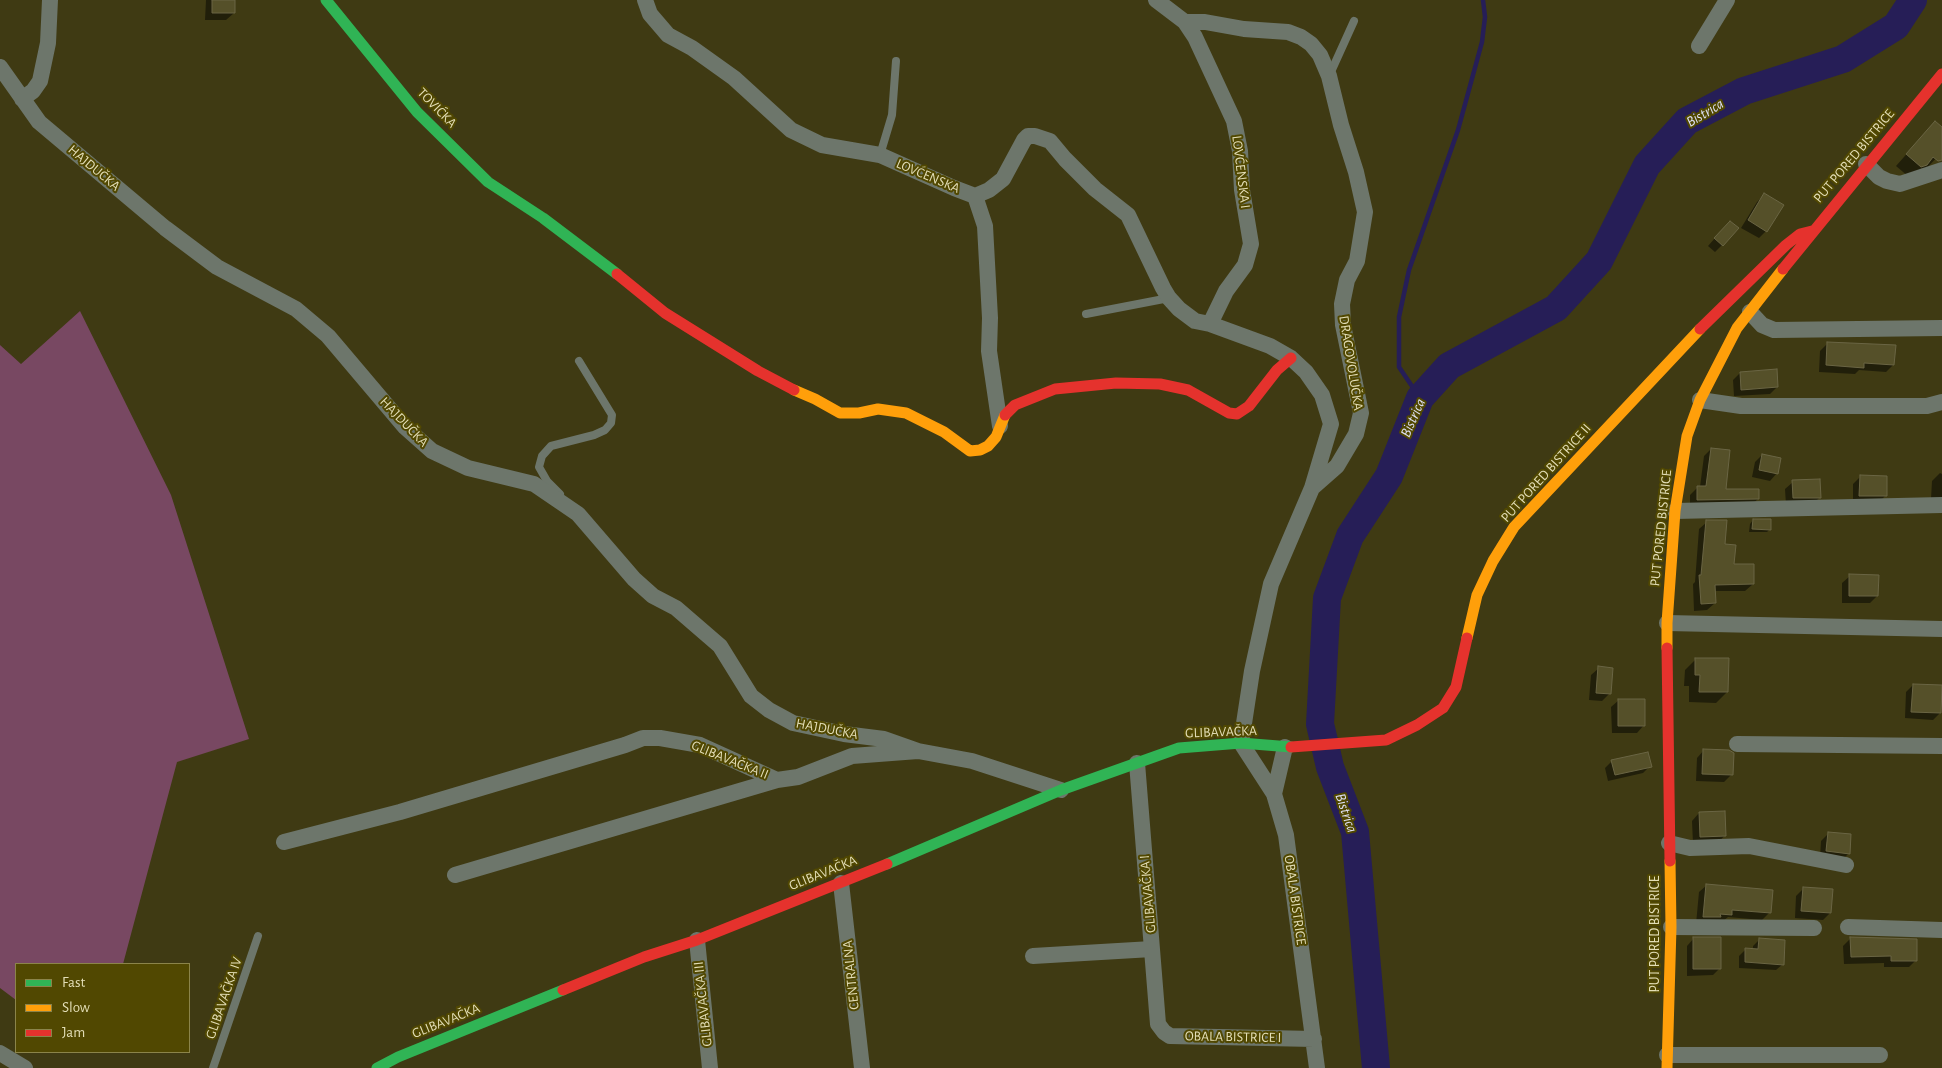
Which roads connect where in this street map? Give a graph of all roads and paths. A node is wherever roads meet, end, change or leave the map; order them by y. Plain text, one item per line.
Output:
1 (50, 0) edge
2 (326, 0) edge
3 (645, 0) edge
4 (1156, 0) edge
5 (1727, 0) edge
6 (1354, 21) dead end
7 (1185, 22) junction
8 (1699, 46) dead end
9 (896, 61) dead end
10 (0, 67) edge
11 (1942, 74) edge
12 (1329, 76) junction
13 (12, 91) edge
14 (880, 156) junction
15 (1866, 164) junction
16 (1942, 170) edge
17 (975, 196) junction
18 (1812, 231) junction
19 (1169, 298) junction
20 (1718, 310) junction
21 (1750, 312) junction
22 (1086, 314) dead end
23 (1210, 324) junction
24 (1738, 328) junction
25 (1942, 328) edge
26 (1291, 358) junction
27 (579, 361) dead end
28 (1700, 400) junction
29 (1942, 402) edge
30 (1000, 426) junction
31 (1312, 488) junction
32 (1942, 505) edge
33 (1676, 511) junction
34 (578, 514) junction
35 (1667, 623) junction
36 (1942, 629) edge
37 (1241, 743) junction
38 (1737, 744) dead end
39 (1942, 746) edge
40 (1287, 747) junction
41 (918, 751) junction
42 (1137, 764) junction
43 (777, 780) junction
44 (1061, 790) junction
45 (1274, 794) junction
46 (284, 842) dead end
47 (1670, 843) junction
48 (1846, 865) dead end
49 (455, 875) dead end
50 (841, 883) junction
51 (1672, 927) junction
52 (1848, 927) dead end
53 (1814, 928) dead end
54 (1942, 930) edge
55 (258, 936) dead end
56 (697, 940) junction
57 (1152, 949) junction
58 (1033, 956) dead end
59 (1158, 1024) joint
60 (1314, 1039) junction
61 (0, 1053) edge
62 (1880, 1055) dead end
63 (1667, 1062) edge
64 (399, 1063) edge
65 (26, 1068) edge
66 (213, 1068) edge
67 (377, 1068) edge
68 (710, 1068) edge
69 (862, 1068) edge
70 (1317, 1068) edge

1 - 13 street
2 - 30 street, TOVIĆKA
3 - 14 street, LOVĆENSKA
4 - 7 street
5 - 8 street
6 - 12 lane
7 - 12 street, DRAGOVOLUČKA
7 - 23 street, LOVĆENSKA I
9 - 14 lane
10 - 13 street, HAJDUČKA
11 - 15 street, PUT PORED BISTRICE
12 - 31 street, DRAGOVOLUČKA
13 - 34 street, HAJDUČKA
14 - 17 street, LOVĆENSKA
15 - 16 street
15 - 18 street, PUT PORED BISTRICE
17 - 19 street, LOVĆENSKA
17 - 30 street
18 - 20 street, PUT PORED BISTRICE II
18 - 21 street, PUT PORED BISTRICE
19 - 22 lane
19 - 23 street, LOVĆENSKA
20 - 24 street
20 - 40 street, PUT PORED BISTRICE II
21 - 24 street, PUT PORED BISTRICE
21 - 25 street
23 - 26 street, LOVĆENSKA
24 - 28 street, PUT PORED BISTRICE
26 - 30 street, TOVIĆKA
26 - 31 street, LOVĆENSKA
27 - 34 lane
28 - 29 street
28 - 33 street, PUT PORED BISTRICE
31 - 37 street, DRAGOVOLUČKA
32 - 33 street
33 - 35 street, PUT PORED BISTRICE
34 - 41 street, HAJDUČKA
35 - 36 street
35 - 47 street, PUT PORED BISTRICE
37 - 40 street, GLIBAVAČKA
37 - 42 street, GLIBAVAČKA
37 - 45 street, OBALA BISTRICE
38 - 39 street
40 - 45 street
41 - 43 street, GLIBAVAČKA II
41 - 44 street, GLIBAVAČKA II
42 - 44 street, GLIBAVAČKA
42 - 57 street, GLIBAVAČKA I
43 - 46 street, GLIBAVAČKA II
43 - 49 street
44 - 50 street, GLIBAVAČKA
45 - 60 street, OBALA BISTRICE
47 - 48 street
47 - 51 street, PUT PORED BISTRICE
50 - 56 street, GLIBAVAČKA
50 - 69 street, CENTRALNA
51 - 53 street
51 - 63 street, PUT PORED BISTRICE
52 - 54 street
55 - 66 lane, GLIBAVAČKA IV
56 - 64 street, GLIBAVAČKA
56 - 68 street, GLIBAVAČKA III
57 - 58 street
57 - 59 street, GLIBAVAČKA I
59 - 60 street, OBALA BISTRICE I
60 - 70 street, OBALA BISTRICE
61 - 65 street
62 - 63 street
64 - 67 street, GLIBAVAČKA

